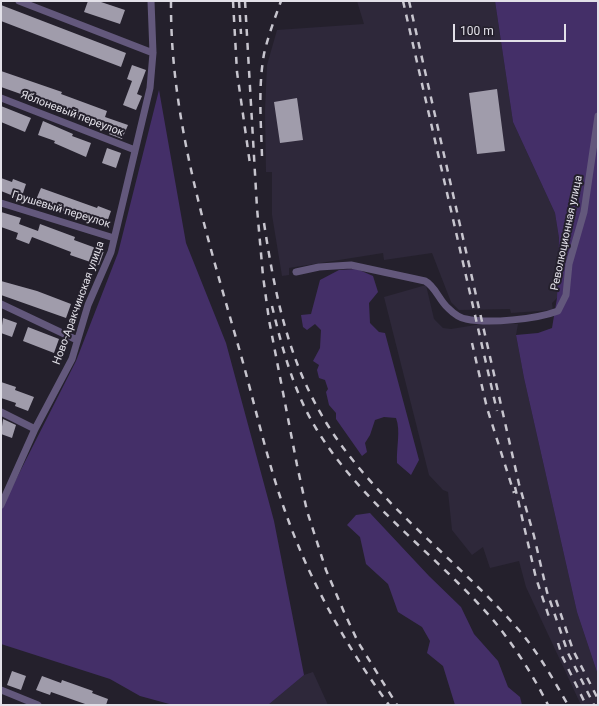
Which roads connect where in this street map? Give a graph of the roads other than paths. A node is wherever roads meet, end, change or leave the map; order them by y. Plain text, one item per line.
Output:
1 (19, 1) edge
2 (151, 1) edge
3 (153, 53) junction
4 (1, 98) edge
5 (598, 116) edge
6 (134, 150) junction
7 (1, 203) edge
8 (114, 238) junction
9 (296, 272) dead end
10 (1, 304) edge
11 (77, 340) junction
12 (1, 412) edge
13 (35, 429) junction
14 (1, 506) edge
15 (1, 690) edge
16 (38, 705) edge

1 - 3 street
2 - 3 street, Ново-Аракчинская улица
3 - 6 street, Ново-Аракчинская улица
4 - 6 street, Яблоневый переулок
5 - 9 street, Революционная улица
6 - 8 street, Ново-Аракчинская улица
7 - 8 street, Грушевый переулок
8 - 11 street, Ново-Аракчинская улица
10 - 11 street
11 - 13 street, Ново-Аракчинская улица
12 - 13 street
13 - 14 street, Ново-Аракчинская улица
15 - 16 street

